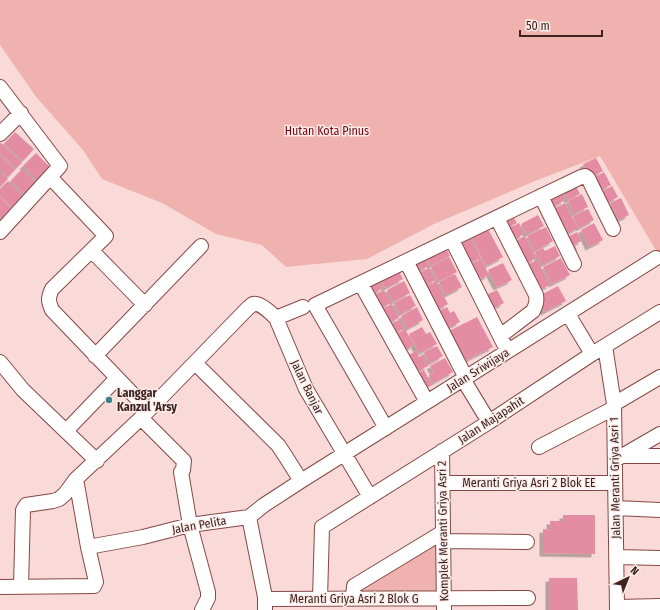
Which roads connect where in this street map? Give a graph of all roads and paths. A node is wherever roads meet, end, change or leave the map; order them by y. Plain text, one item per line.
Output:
1 (0, 87) edge
2 (21, 113) junction
3 (0, 134) edge
4 (55, 172) junction
5 (541, 196) junction
6 (497, 218) junction
7 (613, 229) dead end
8 (0, 232) edge
9 (452, 240) junction
10 (201, 246) dead end
11 (92, 251) junction
12 (656, 258) dead end
13 (406, 261) junction
14 (574, 264) dead end
15 (361, 284) junction
16 (145, 305) junction
17 (309, 306) junction
18 (660, 312) edge
19 (568, 314) junction
20 (276, 318) junction
21 (500, 336) junction
22 (604, 346) junction
23 (508, 352) junction
24 (592, 354) junction
25 (95, 356) junction
26 (0, 362) edge
27 (195, 363) junction
28 (660, 377) edge
29 (117, 378) junction
30 (465, 378) junction
31 (427, 402) junction
32 (614, 406) junction
33 (144, 414) junction
34 (489, 422) junction
35 (386, 428) junction
36 (66, 431) junction
37 (660, 434) edge
38 (539, 447) dead end
39 (442, 451) junction
40 (344, 454) junction
41 (660, 456) edge
42 (619, 458) junction
43 (97, 461) junction
44 (76, 479) junction
45 (301, 481) junction
46 (442, 483) junction
47 (615, 484) junction
48 (370, 497) junction
49 (616, 508) junction
50 (660, 510) edge
51 (249, 517) junction
52 (190, 525) junction
53 (443, 537) junction
54 (527, 542) dead end
55 (88, 547) junction
56 (616, 557) junction
57 (660, 558) edge
58 (21, 586) junction
59 (0, 587) edge
60 (528, 598) dead end
61 (320, 599) junction
62 (353, 599) junction
63 (444, 604) edge
64 (265, 605) edge
65 (660, 606) edge
66 (617, 608) edge
67 (202, 610) edge

1 - 2 street
2 - 3 street
2 - 4 street
4 - 8 street
4 - 11 street
5 - 6 street
5 - 7 street
5 - 14 street
6 - 9 street
6 - 21 street
9 - 13 street
9 - 21 street
10 - 16 street
11 - 16 street
11 - 25 street
12 - 19 street, Jalan Sriwijaya
13 - 15 street
13 - 30 street
15 - 17 street
15 - 31 street
16 - 25 street
17 - 20 street
17 - 35 street
18 - 22 street, Jalan Majapahit
19 - 23 street, Jalan Sriwijaya
19 - 24 street
20 - 27 street
20 - 40 street, Jalan Banjar
21 - 23 street
22 - 24 street, Jalan Majapahit
22 - 32 street, Jalan Meranti Griya Asri 1
23 - 30 street, Jalan Sriwijaya
24 - 34 street, Jalan Majapahit
25 - 29 street
26 - 36 street
27 - 33 street
27 - 45 street
28 - 32 street
29 - 33 street
29 - 36 street
30 - 31 street, Jalan Sriwijaya
30 - 34 street
31 - 35 street, Jalan Sriwijaya
32 - 38 street
32 - 42 street, Jalan Meranti Griya Asri 1
33 - 43 street
33 - 52 street
34 - 39 street, Jalan Majapahit
35 - 40 street, Jalan Sriwijaya
36 - 43 street
37 - 42 street
39 - 46 street, Komplek Meranti Griya Asri 2
39 - 48 street, Jalan Majapahit
40 - 45 street, Jalan Sriwijaya
40 - 48 street, Jalan Banjar
41 - 42 street
42 - 47 street, Jalan Meranti Griya Asri 1
43 - 44 street
44 - 55 street
44 - 58 street
45 - 51 street
46 - 47 street, Meranti Griya Asri 2 Blok EE
46 - 53 street, Komplek Meranti Griya Asri 2
47 - 49 street, Jalan Meranti Griya Asri 1
48 - 61 street, Jalan Majapahit
49 - 50 street
49 - 56 street, Jalan Meranti Griya Asri 1
51 - 52 street, Jalan Pelita
51 - 64 street
52 - 55 street, Jalan Pelita
52 - 67 street
53 - 54 street
53 - 62 street
53 - 63 street, Komplek Meranti Griya Asri 2
55 - 58 street
56 - 57 street
56 - 66 street, Jalan Meranti Griya Asri 1
58 - 59 street
60 - 63 street, Meranti Griya Asri 2 Blok G
61 - 62 street, Meranti Griya Asri 2 Blok G
61 - 64 street, Meranti Griya Asri 2 Blok G
62 - 63 street, Meranti Griya Asri 2 Blok G
65 - 66 street

